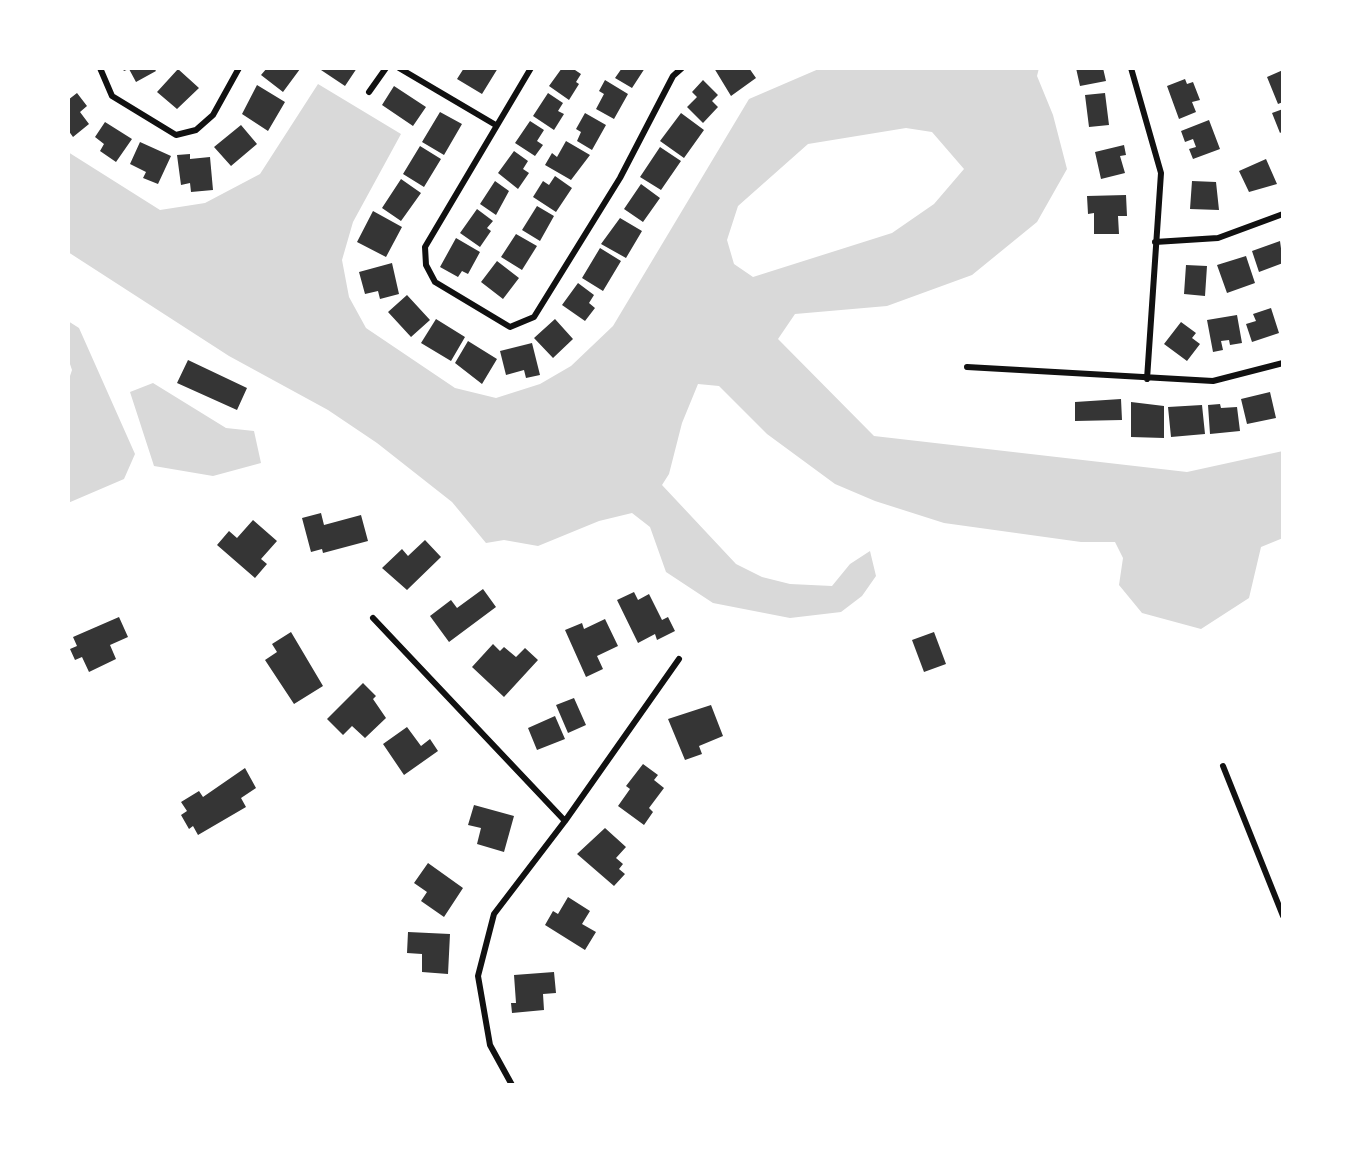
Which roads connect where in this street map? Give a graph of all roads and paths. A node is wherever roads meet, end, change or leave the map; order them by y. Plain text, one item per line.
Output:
1 (100, 68) edge
2 (239, 68) edge
3 (386, 68) edge
4 (399, 68) edge
5 (531, 68) edge
6 (682, 68) edge
7 (1131, 68) edge
8 (369, 92) dead end
9 (494, 124) junction
10 (1283, 214) edge
11 (1155, 242) junction
12 (1283, 363) edge
13 (967, 367) dead end
14 (1147, 379) junction
15 (373, 618) dead end
16 (679, 659) dead end
17 (1223, 766) dead end
18 (565, 821) junction
19 (1283, 916) edge
20 (512, 1085) edge

1 - 2 street
3 - 8 street
4 - 9 street
5 - 9 street
6 - 9 street
7 - 11 street
10 - 11 street
11 - 14 street
12 - 14 street
13 - 14 street
15 - 18 street
16 - 18 street
17 - 19 street
18 - 20 street

